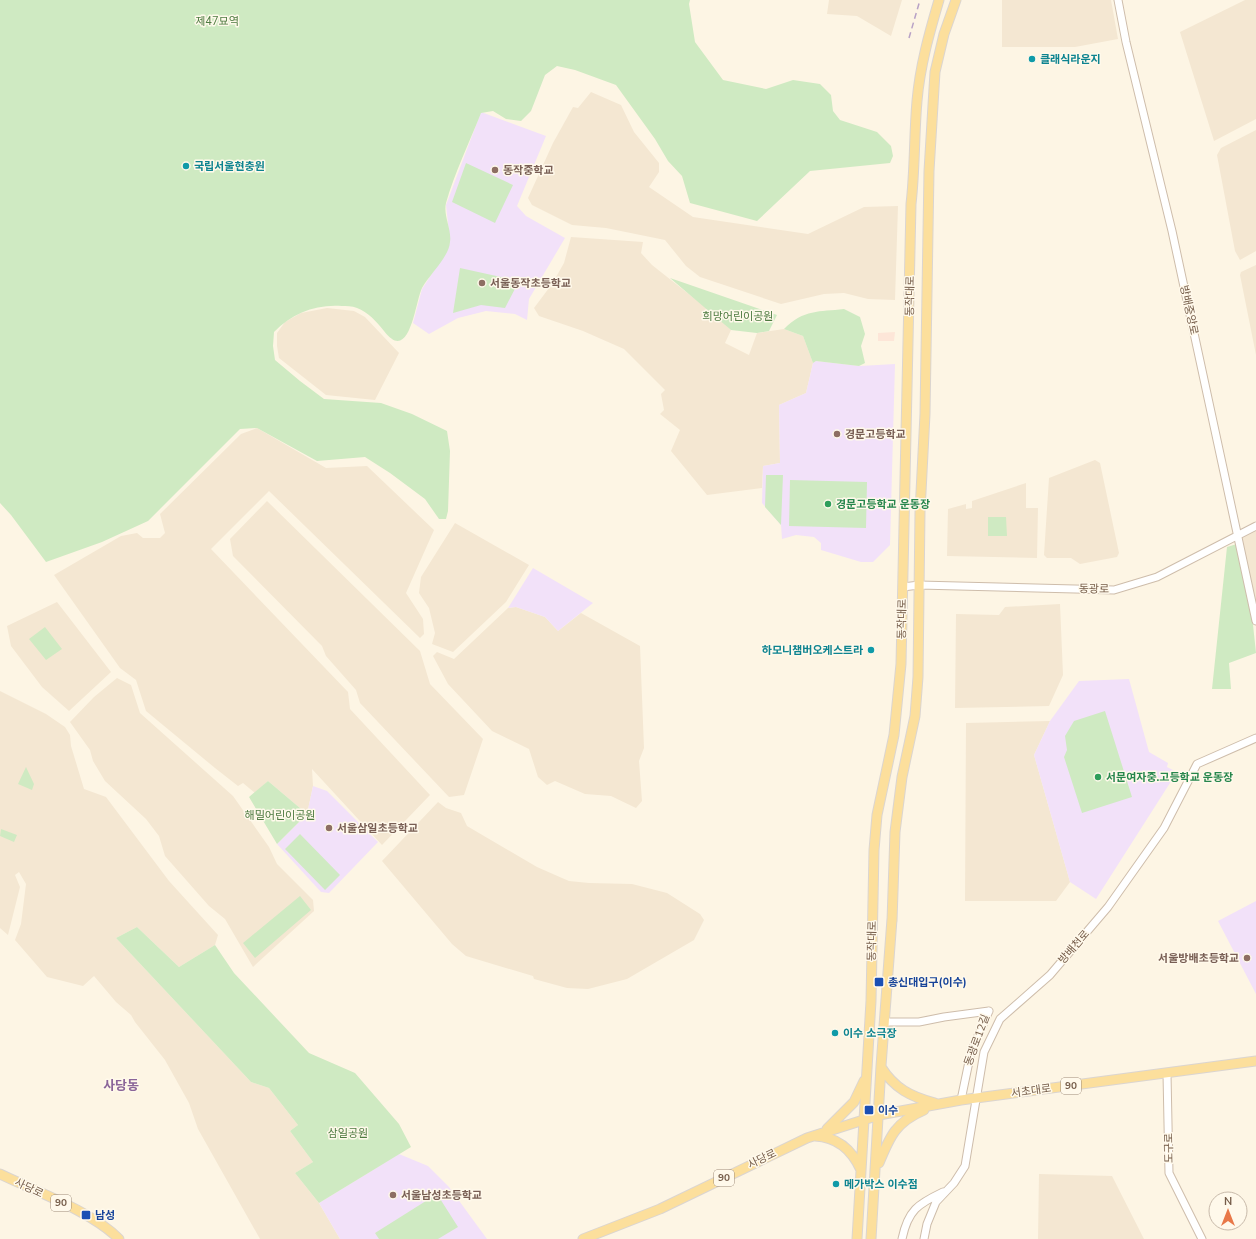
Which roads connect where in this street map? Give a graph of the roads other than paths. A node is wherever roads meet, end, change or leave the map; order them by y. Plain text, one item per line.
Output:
1 (939, 0) edge
2 (956, 0) edge
3 (1118, 0) edge
4 (1256, 526) edge
5 (1238, 535) junction
6 (919, 585) junction
7 (903, 587) junction
8 (1256, 621) edge
9 (1256, 738) edge
10 (885, 1022) junction
11 (1256, 1061) edge
12 (881, 1066) junction
13 (868, 1071) junction
14 (1167, 1074) junction
15 (975, 1099) junction
16 (961, 1100) junction
17 (938, 1104) junction
18 (878, 1115) junction
19 (865, 1120) junction
20 (826, 1131) junction
21 (814, 1136) junction
22 (862, 1170) junction
23 (876, 1171) junction
24 (0, 1174) edge
25 (947, 1190) junction
26 (119, 1239) edge
27 (583, 1239) edge
28 (856, 1239) edge
29 (871, 1239) edge
30 (902, 1239) edge
31 (924, 1239) edge
32 (1202, 1239) edge

1 - 7 main road, 동작대로
2 - 6 main road, 동작대로
3 - 5 street, 방배중앙로
4 - 5 street, 동광로
5 - 6 street, 동광로
5 - 8 street, 방배중앙로
6 - 7 street, 동광로
6 - 10 main road, 동작대로
7 - 13 main road, 동작대로
9 - 15 street, 방배천로
10 - 12 main road, 동작대로
10 - 16 street, 동광로12길
11 - 14 main road, 서초대로 / 90
12 - 17 main road
12 - 18 main road, 동작대로
13 - 19 main road, 동작대로
13 - 20 main road
14 - 15 main road, 서초대로 / 90
14 - 32 street, 도구로
15 - 16 main road, 서초대로 / 90
15 - 25 street, 방배천로
16 - 17 main road, 서초대로 / 90
17 - 18 main road, 서초대로 / 90
17 - 23 main road
18 - 19 main road, 사당로 / 90
18 - 23 main road, 동작대로
19 - 20 main road, 사당로 / 90
19 - 22 main road, 동작대로
20 - 21 main road, 사당로 / 90
21 - 22 main road
21 - 27 main road, 사당로 / 90
22 - 28 main road, 동작대로
23 - 29 main road, 동작대로
24 - 26 main road, 사당로 / 90
25 - 30 street, 방배천로
25 - 31 street, 방배천로

